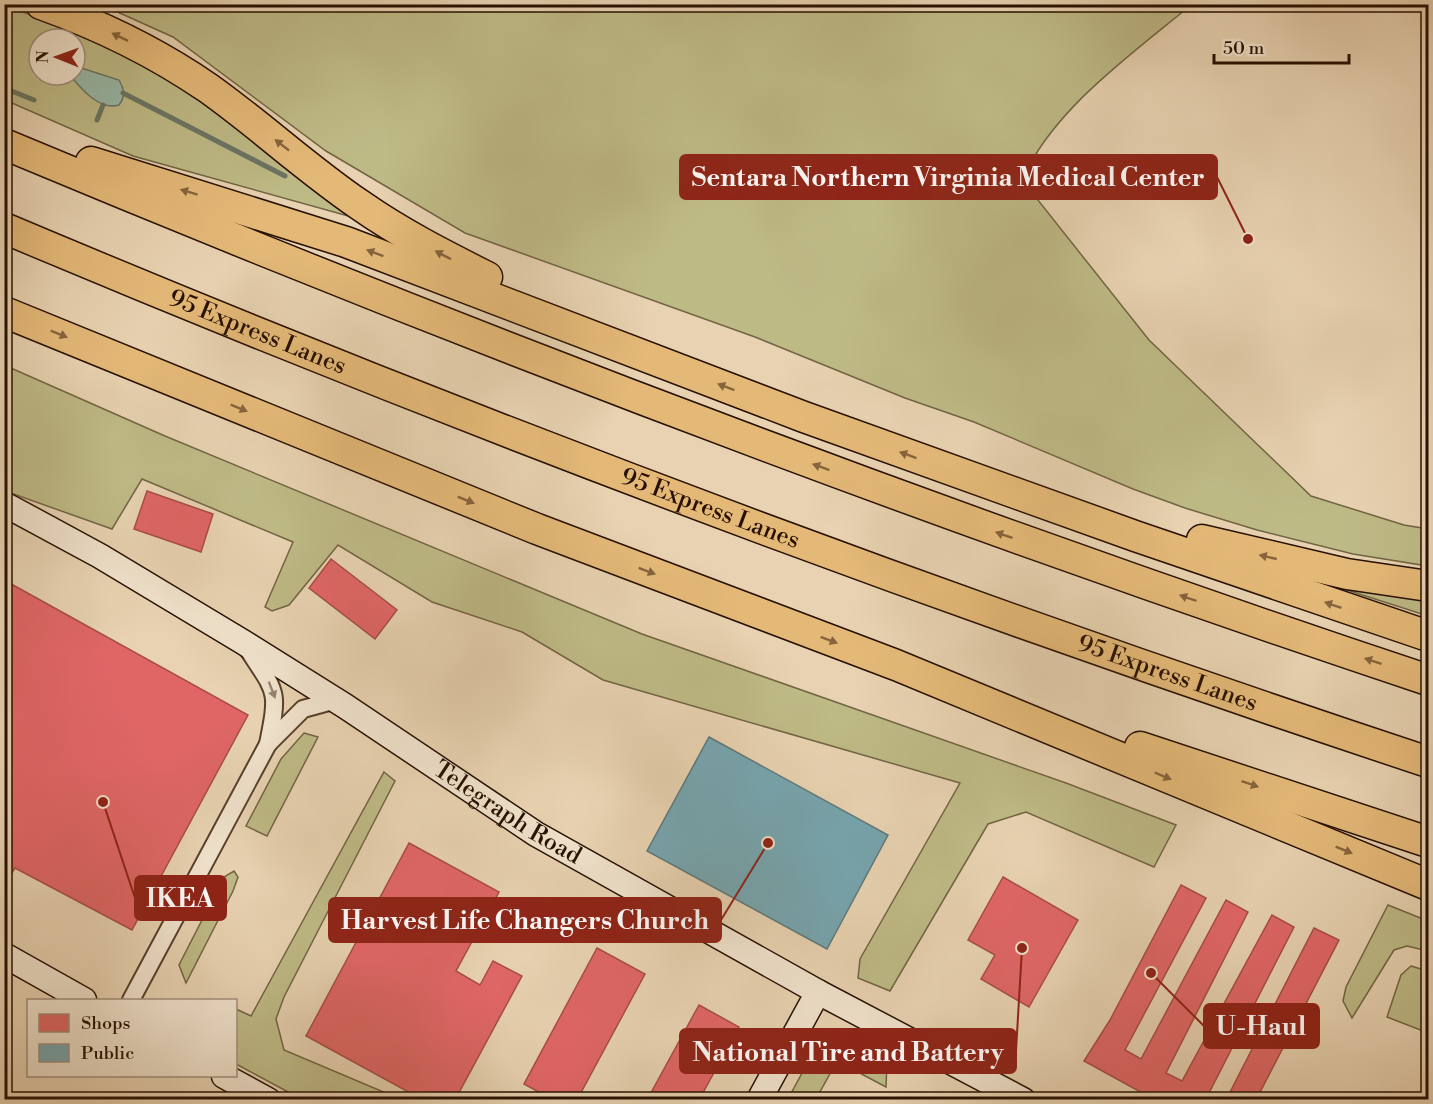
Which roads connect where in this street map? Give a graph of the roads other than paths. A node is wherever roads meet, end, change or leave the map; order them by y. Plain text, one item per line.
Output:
1 (41, 4) edge
2 (4, 136) edge
3 (4, 144) edge
4 (4, 228) edge
5 (4, 312) edge
6 (626, 348) junction
7 (964, 474) junction
8 (4, 504) edge
9 (1428, 586) edge
10 (1428, 636) edge
11 (243, 642) junction
12 (896, 665) junction
13 (1428, 680) edge
14 (336, 700) junction
15 (268, 744) junction
16 (1428, 762) edge
17 (1428, 842) edge
18 (1428, 885) edge
19 (4, 955) edge
20 (818, 992) junction
21 (82, 999) edge
22 (132, 999) edge
23 (226, 1077) edge
24 (268, 1100) edge
25 (759, 1100) edge
26 (1023, 1100) edge

6 -> 1 highway
6 -> 2 highway
13 -> 3 highway
4 - 16 highway, 95 Express Lanes
5 -> 12 highway
7 -> 6 highway
9 -> 7 highway
10 -> 7 highway
8 - 11 main road, Telegraph Road
11 - 14 main road, Telegraph Road
11 -> 15 street
12 -> 17 highway
12 -> 18 highway
14 - 15 street
14 - 20 main road, Telegraph Road
15 - 22 street
19 - 21 main road
20 - 25 main road
20 - 26 main road, Telegraph Road
23 - 24 main road

